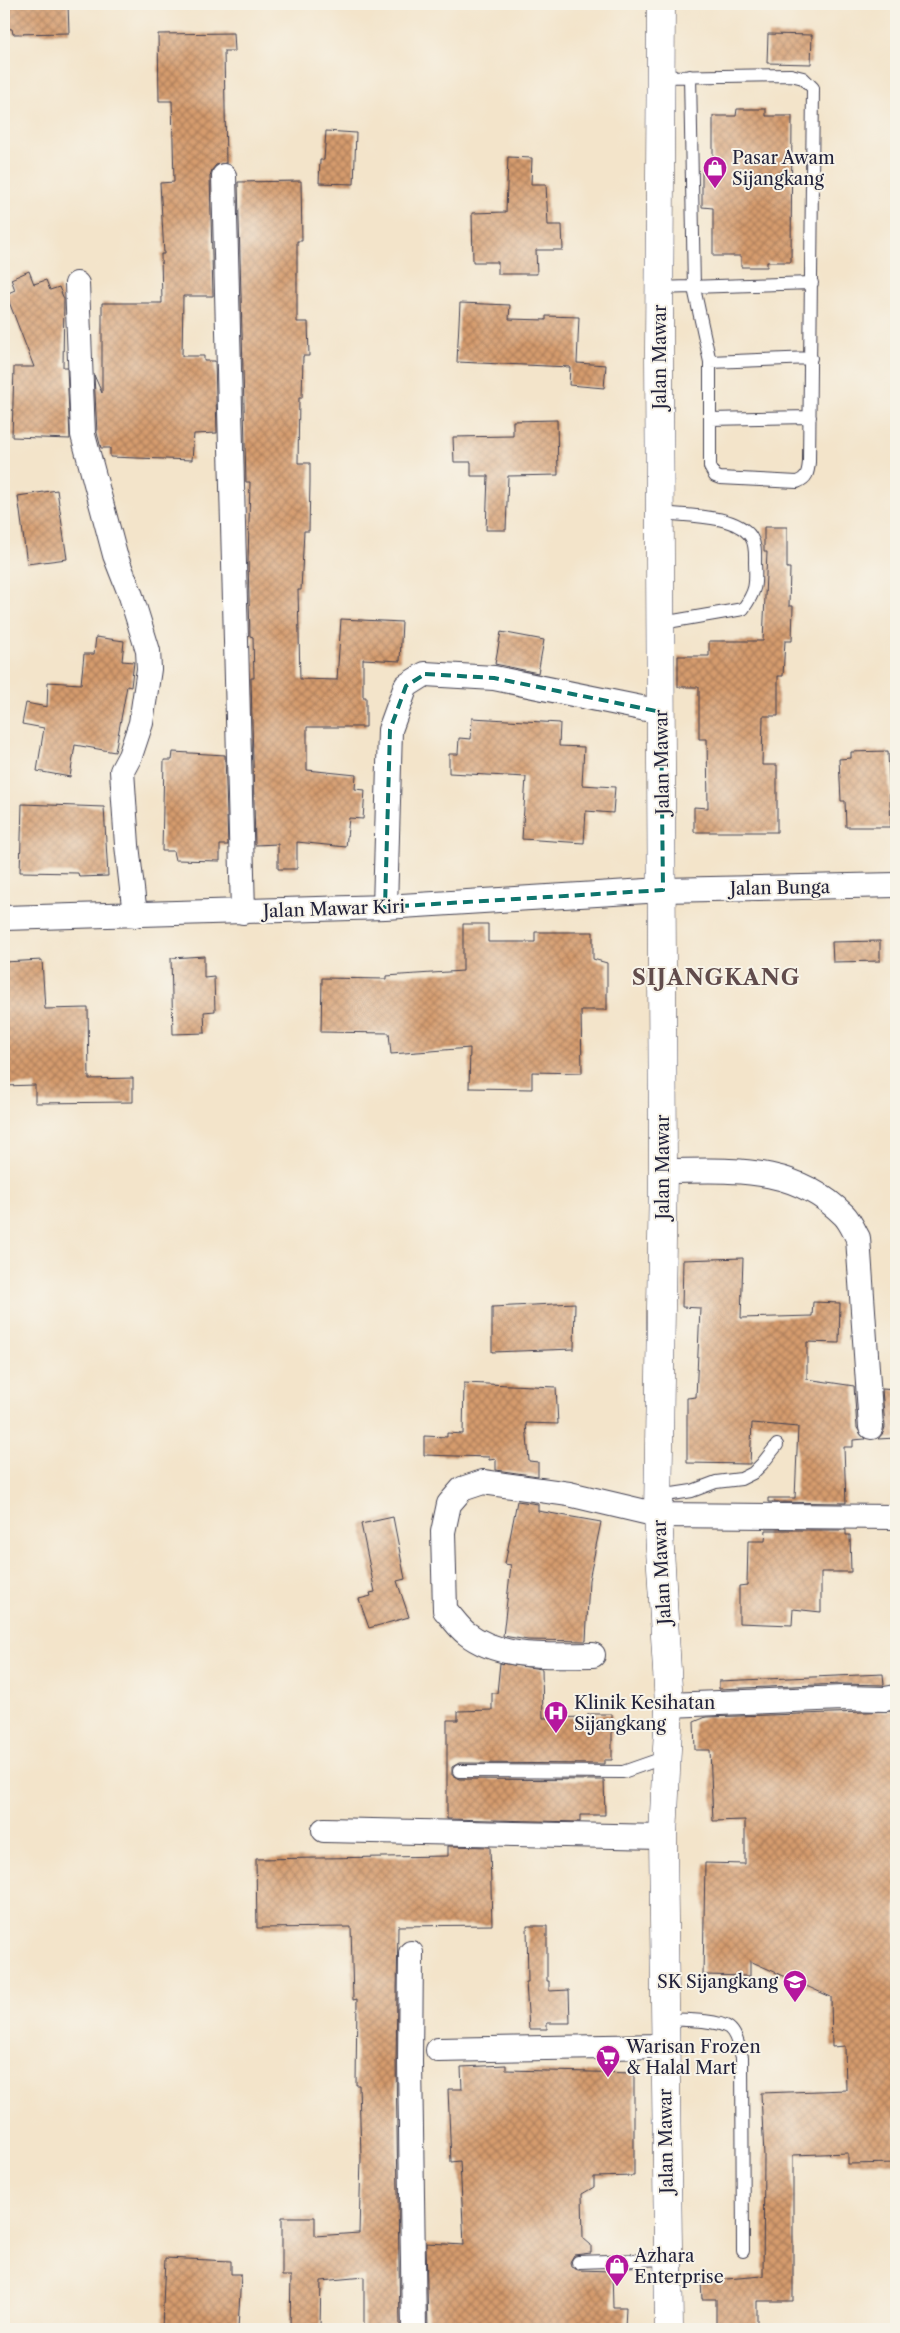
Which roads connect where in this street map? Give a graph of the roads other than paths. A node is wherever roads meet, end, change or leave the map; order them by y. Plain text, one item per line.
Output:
1 (661, 4) edge
2 (690, 76) junction
3 (661, 77) junction
4 (224, 176) dead end
5 (812, 283) junction
6 (76, 284) dead end
7 (659, 288) junction
8 (694, 288) junction
9 (811, 358) junction
10 (710, 362) junction
11 (810, 417) junction
12 (710, 419) junction
13 (661, 513) junction
14 (662, 623) junction
15 (661, 712) junction
16 (896, 886) edge
17 (663, 890) junction
18 (385, 907) junction
19 (243, 912) junction
20 (135, 915) junction
21 (4, 918) edge
22 (663, 1171) junction
23 (871, 1427) dead end
24 (777, 1445) dead end
25 (659, 1506) junction
26 (896, 1517) edge
27 (593, 1656) dead end
28 (896, 1697) edge
29 (669, 1705) junction
30 (666, 1757) junction
31 (459, 1771) dead end
32 (324, 1830) dead end
33 (663, 1837) junction
34 (411, 1953) dead end
35 (666, 2019) junction
36 (664, 2046) junction
37 (438, 2050) dead end
38 (743, 2251) dead end
39 (669, 2259) junction
40 (578, 2262) dead end
41 (414, 2329) edge
42 (669, 2329) edge

1 - 3 street, Jalan Mawar
2 - 3 lane
2 - 5 lane
2 - 8 lane
3 - 7 street, Jalan Mawar
4 - 19 street
5 - 8 lane
5 - 9 lane
6 - 20 street
7 - 8 lane
7 - 13 street, Jalan Mawar
8 - 10 lane
9 - 10 lane
9 - 11 lane
10 - 12 lane
11 - 12 lane
11 - 12 lane
13 - 14 street, Jalan Mawar
13 - 14 lane
14 - 15 street, Jalan Mawar
15 - 17 street, Jalan Mawar
15 - 18 street
16 - 17 street, Jalan Bunga
17 - 18 street, Jalan Mawar Kiri
17 - 22 street, Jalan Mawar
18 - 19 street, Jalan Mawar Kiri
19 - 20 street, Jalan Mawar Kiri
20 - 21 street, Jalan Mawar Kiri
22 - 23 street
22 - 25 street, Jalan Mawar
24 - 25 lane
25 - 26 street
25 - 27 street
25 - 29 street, Jalan Mawar
28 - 29 street
29 - 30 street, Jalan Mawar
30 - 31 lane
30 - 33 street, Jalan Mawar
32 - 33 street
33 - 35 street, Jalan Mawar
34 - 41 street
35 - 36 street, Jalan Mawar
35 - 38 lane
36 - 37 street
36 - 39 street, Jalan Mawar
39 - 40 lane
39 - 42 street, Jalan Mawar

